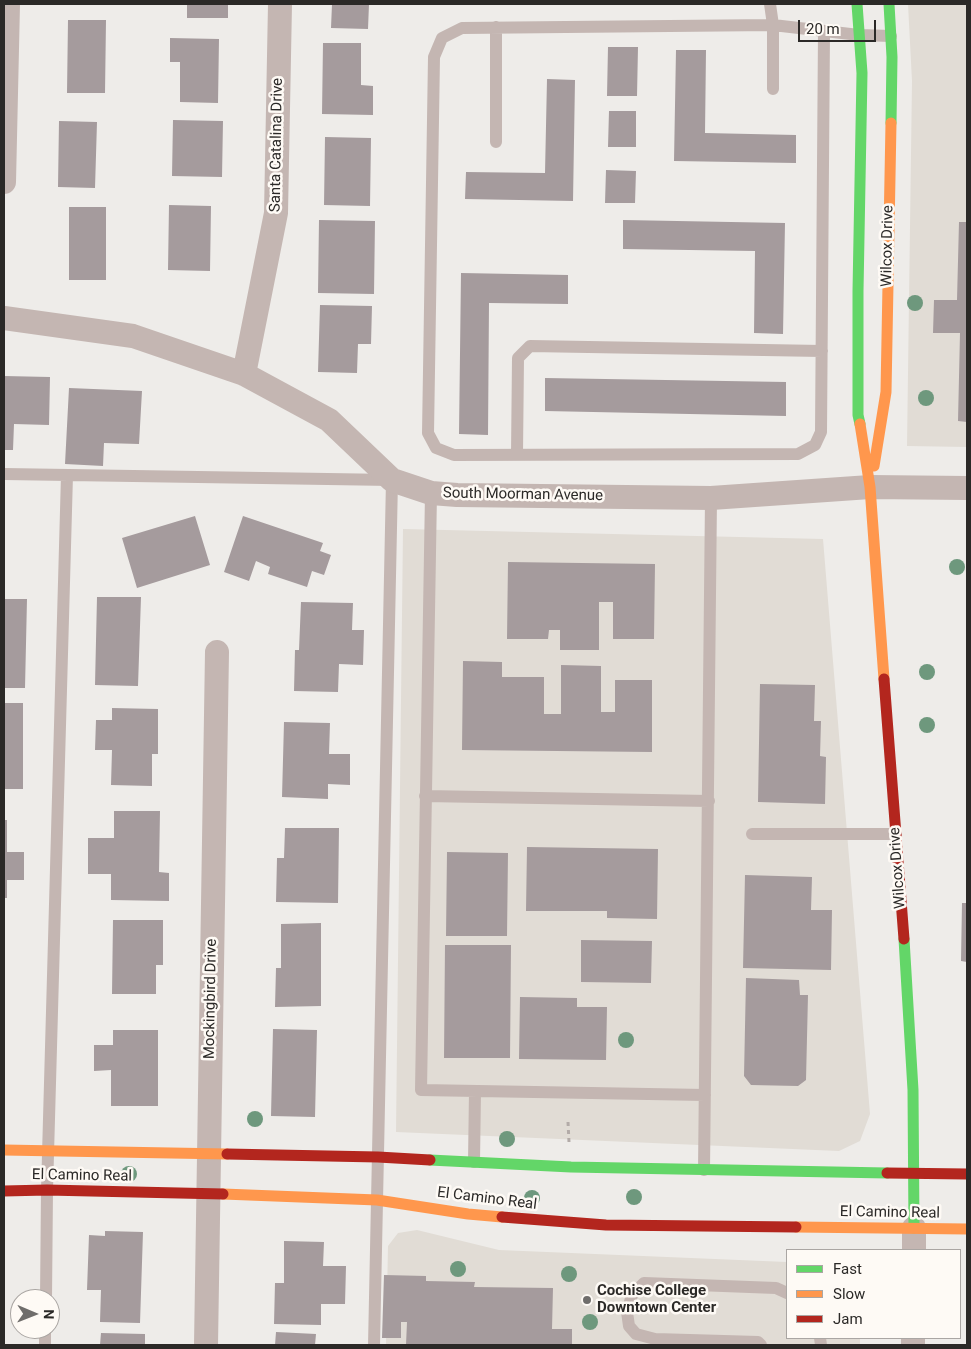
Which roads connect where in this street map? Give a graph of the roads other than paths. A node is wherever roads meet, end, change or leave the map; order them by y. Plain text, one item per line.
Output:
1 (8, 4) edge
2 (280, 4) edge
3 (770, 4) edge
4 (857, 4) edge
5 (889, 4) edge
6 (773, 25) junction
7 (496, 28) junction
8 (824, 31) junction
9 (859, 35) junction
10 (891, 36) junction
11 (773, 89) dead end
12 (496, 142) dead end
13 (4, 182) edge
14 (4, 318) edge
15 (822, 352) junction
16 (244, 374) junction
17 (517, 454) junction
18 (4, 474) edge
19 (67, 475) junction
20 (392, 480) junction
21 (870, 487) junction
22 (967, 488) edge
23 (431, 493) junction
24 (711, 498) junction
25 (217, 652) dead end
26 (425, 796) junction
27 (709, 801) junction
28 (752, 834) dead end
29 (896, 834) junction
30 (475, 1091) junction
31 (705, 1095) junction
32 (4, 1150) edge
33 (48, 1150) junction
34 (208, 1153) junction
35 (378, 1157) junction
36 (474, 1162) junction
37 (704, 1170) junction
38 (914, 1173) junction
39 (967, 1174) edge
40 (47, 1190) junction
41 (4, 1191) edge
42 (207, 1194) junction
43 (377, 1200) junction
44 (967, 1229) edge
45 (914, 1239) edge
46 (46, 1289) edge
47 (786, 1293) edge
48 (206, 1345) edge
49 (374, 1345) edge
50 (761, 1345) edge

1 - 13 street
2 - 16 street, Santa Catalina Drive
3 - 6 lane
4 - 9 street, Wilcox Drive
5 - 10 street, Wilcox Drive
6 - 7 lane
6 - 8 lane
6 - 11 lane
7 - 12 lane
7 - 17 lane
8 - 9 lane
8 - 15 lane
9 - 10 lane
9 - 21 street, Wilcox Drive
10 - 21 street, Wilcox Drive
14 - 16 street, South Moorman Avenue
15 - 17 lane
15 - 17 lane
16 - 20 street, South Moorman Avenue
18 - 19 lane
19 - 20 lane
19 - 33 lane
20 - 23 street, South Moorman Avenue
20 - 35 lane
21 - 22 street, South Moorman Avenue
21 - 24 street, South Moorman Avenue
21 - 29 street, Wilcox Drive
23 - 24 street, South Moorman Avenue
23 - 26 lane
24 - 27 lane
25 - 34 street, Mockingbird Drive
26 - 27 lane
26 - 30 lane
27 - 31 lane
28 - 29 lane
29 - 38 street, Wilcox Drive
30 - 31 lane
30 - 36 lane
31 - 37 lane
32 - 33 street, El Camino Real
33 - 34 street, El Camino Real
33 - 40 lane
34 - 35 street, El Camino Real
34 - 42 street, Mockingbird Drive
35 - 36 street, El Camino Real
35 - 43 lane
36 - 37 street, El Camino Real
37 - 38 street, El Camino Real
38 - 39 street, El Camino Real
38 - 45 street, Wilcox Drive
40 - 41 street, El Camino Real
40 - 42 street, El Camino Real
40 - 46 lane
42 - 43 street, El Camino Real
42 - 48 street, Mockingbird Drive
43 - 45 street, El Camino Real
43 - 49 lane
44 - 45 street, El Camino Real
47 - 50 lane

